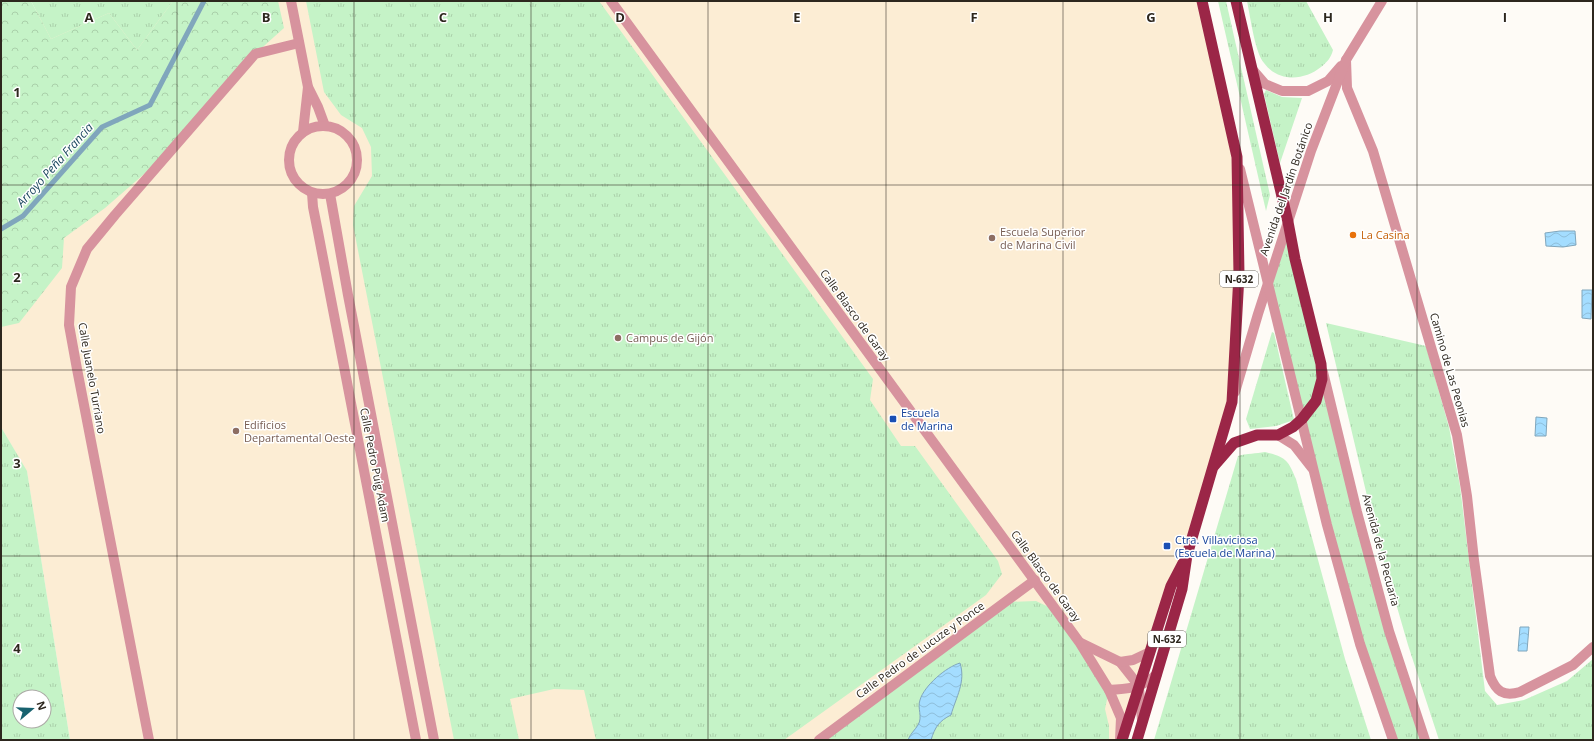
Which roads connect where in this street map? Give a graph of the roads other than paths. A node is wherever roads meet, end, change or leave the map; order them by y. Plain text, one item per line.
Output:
1 (291, 1) edge
2 (611, 1) edge
3 (1202, 1) edge
4 (1236, 1) edge
5 (1382, 1) edge
6 (299, 43) junction
7 (1346, 60) junction
8 (1251, 68) junction
9 (308, 87) junction
10 (325, 126) junction
11 (303, 132) junction
12 (1237, 157) junction
13 (312, 193) junction
14 (330, 194) junction
15 (1288, 222) junction
16 (1268, 283) junction
17 (1321, 364) junction
18 (1232, 402) junction
19 (1302, 419) junction
20 (1278, 435) junction
21 (1212, 468) junction
22 (1313, 470) junction
23 (1187, 555) junction
24 (1035, 580) junction
25 (1080, 643) junction
26 (1593, 647) edge
27 (1150, 652) junction
28 (1120, 662) junction
29 (1157, 674) junction
30 (1139, 686) junction
31 (1109, 690) junction
32 (1142, 722) junction
33 (149, 740) edge
34 (416, 740) edge
35 (434, 740) edge
36 (819, 740) edge
37 (1121, 740) edge
38 (1137, 740) edge
39 (1393, 740) edge
40 (1425, 740) edge

1 - 6 street
2 - 24 street, Calle Blasco de Garay
3 - 12 highway, N-632
4 - 8 highway, Avenida de la Pecuaria
5 - 7 street, Avenida del Jardín Botánico
6 - 9 street
6 - 33 street, Calle Juanelo Turriano
7 - 8 street
7 - 15 street, Avenida del Jardín Botánico
7 - 26 street, Camino de Las Peonias
8 - 15 highway, Avenida de la Pecuaria
9 - 10 street
9 - 11 street
10 - 11 street
10 - 14 street
11 - 13 street
12 - 16 street
12 - 18 highway, N-632
13 - 14 street
13 - 34 street, Calle Pedro Puig Adam
14 - 35 street, Calle Pedro Puig Adam
15 - 16 street, Avenida del Jardín Botánico
15 - 17 highway, Avenida de la Pecuaria
16 - 18 street, Avenida del Jardín Botánico
16 - 19 street
17 - 19 highway, Avenida de la Pecuaria
17 - 40 street, Avenida de la Pecuaria
18 - 21 highway, Avenida del Jardín Botánico / N-632
19 - 20 highway, Avenida de la Pecuaria
19 - 22 street
20 - 21 highway, N-632
20 - 22 street
21 - 23 highway, Avenida del Jardín Botánico / N-632
22 - 39 street
23 - 27 highway, Avenida del Jardín Botánico / N-632
23 - 29 highway, Avenida del Jardín Botánico / N-632
24 - 25 street, Calle Blasco de Garay
24 - 36 street, Calle Pedro de Lucuze y Ponce
25 - 28 street, Calle Blasco de Garay
25 - 31 street, Calle Blasco de Garay
27 - 28 street
27 - 30 highway, Avenida del Jardín Botánico / N-632
28 - 30 street, Calle Blasco de Garay
29 - 30 street
29 - 32 highway, Avenida del Jardín Botánico / N-632
30 - 31 street
30 - 32 street
30 - 37 highway, Avenida del Jardín Botánico / N-632
31 - 37 street, Calle Blasco de Garay
32 - 38 highway, Avenida del Jardín Botánico / N-632

